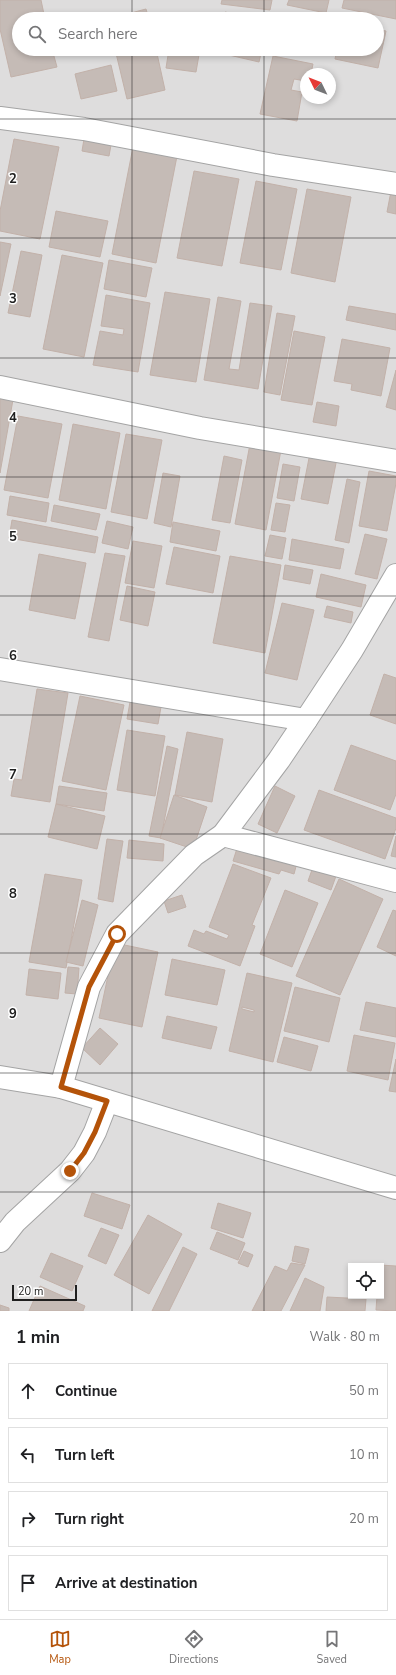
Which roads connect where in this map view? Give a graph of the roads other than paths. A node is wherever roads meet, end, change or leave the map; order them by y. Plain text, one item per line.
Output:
1 (0, 118) edge
2 (396, 184) edge
3 (0, 387) edge
4 (396, 461) edge
5 (396, 575) edge
6 (0, 669) edge
7 (306, 720) junction
8 (223, 835) junction
9 (396, 880) edge
10 (0, 1077) edge
11 (61, 1087) junction
12 (107, 1101) junction
13 (396, 1188) edge
14 (0, 1241) edge

1 - 2 street
3 - 4 street
5 - 7 street
6 - 7 street
7 - 8 street
8 - 9 street
8 - 11 street
10 - 11 street
11 - 12 street
12 - 13 street
12 - 14 street

